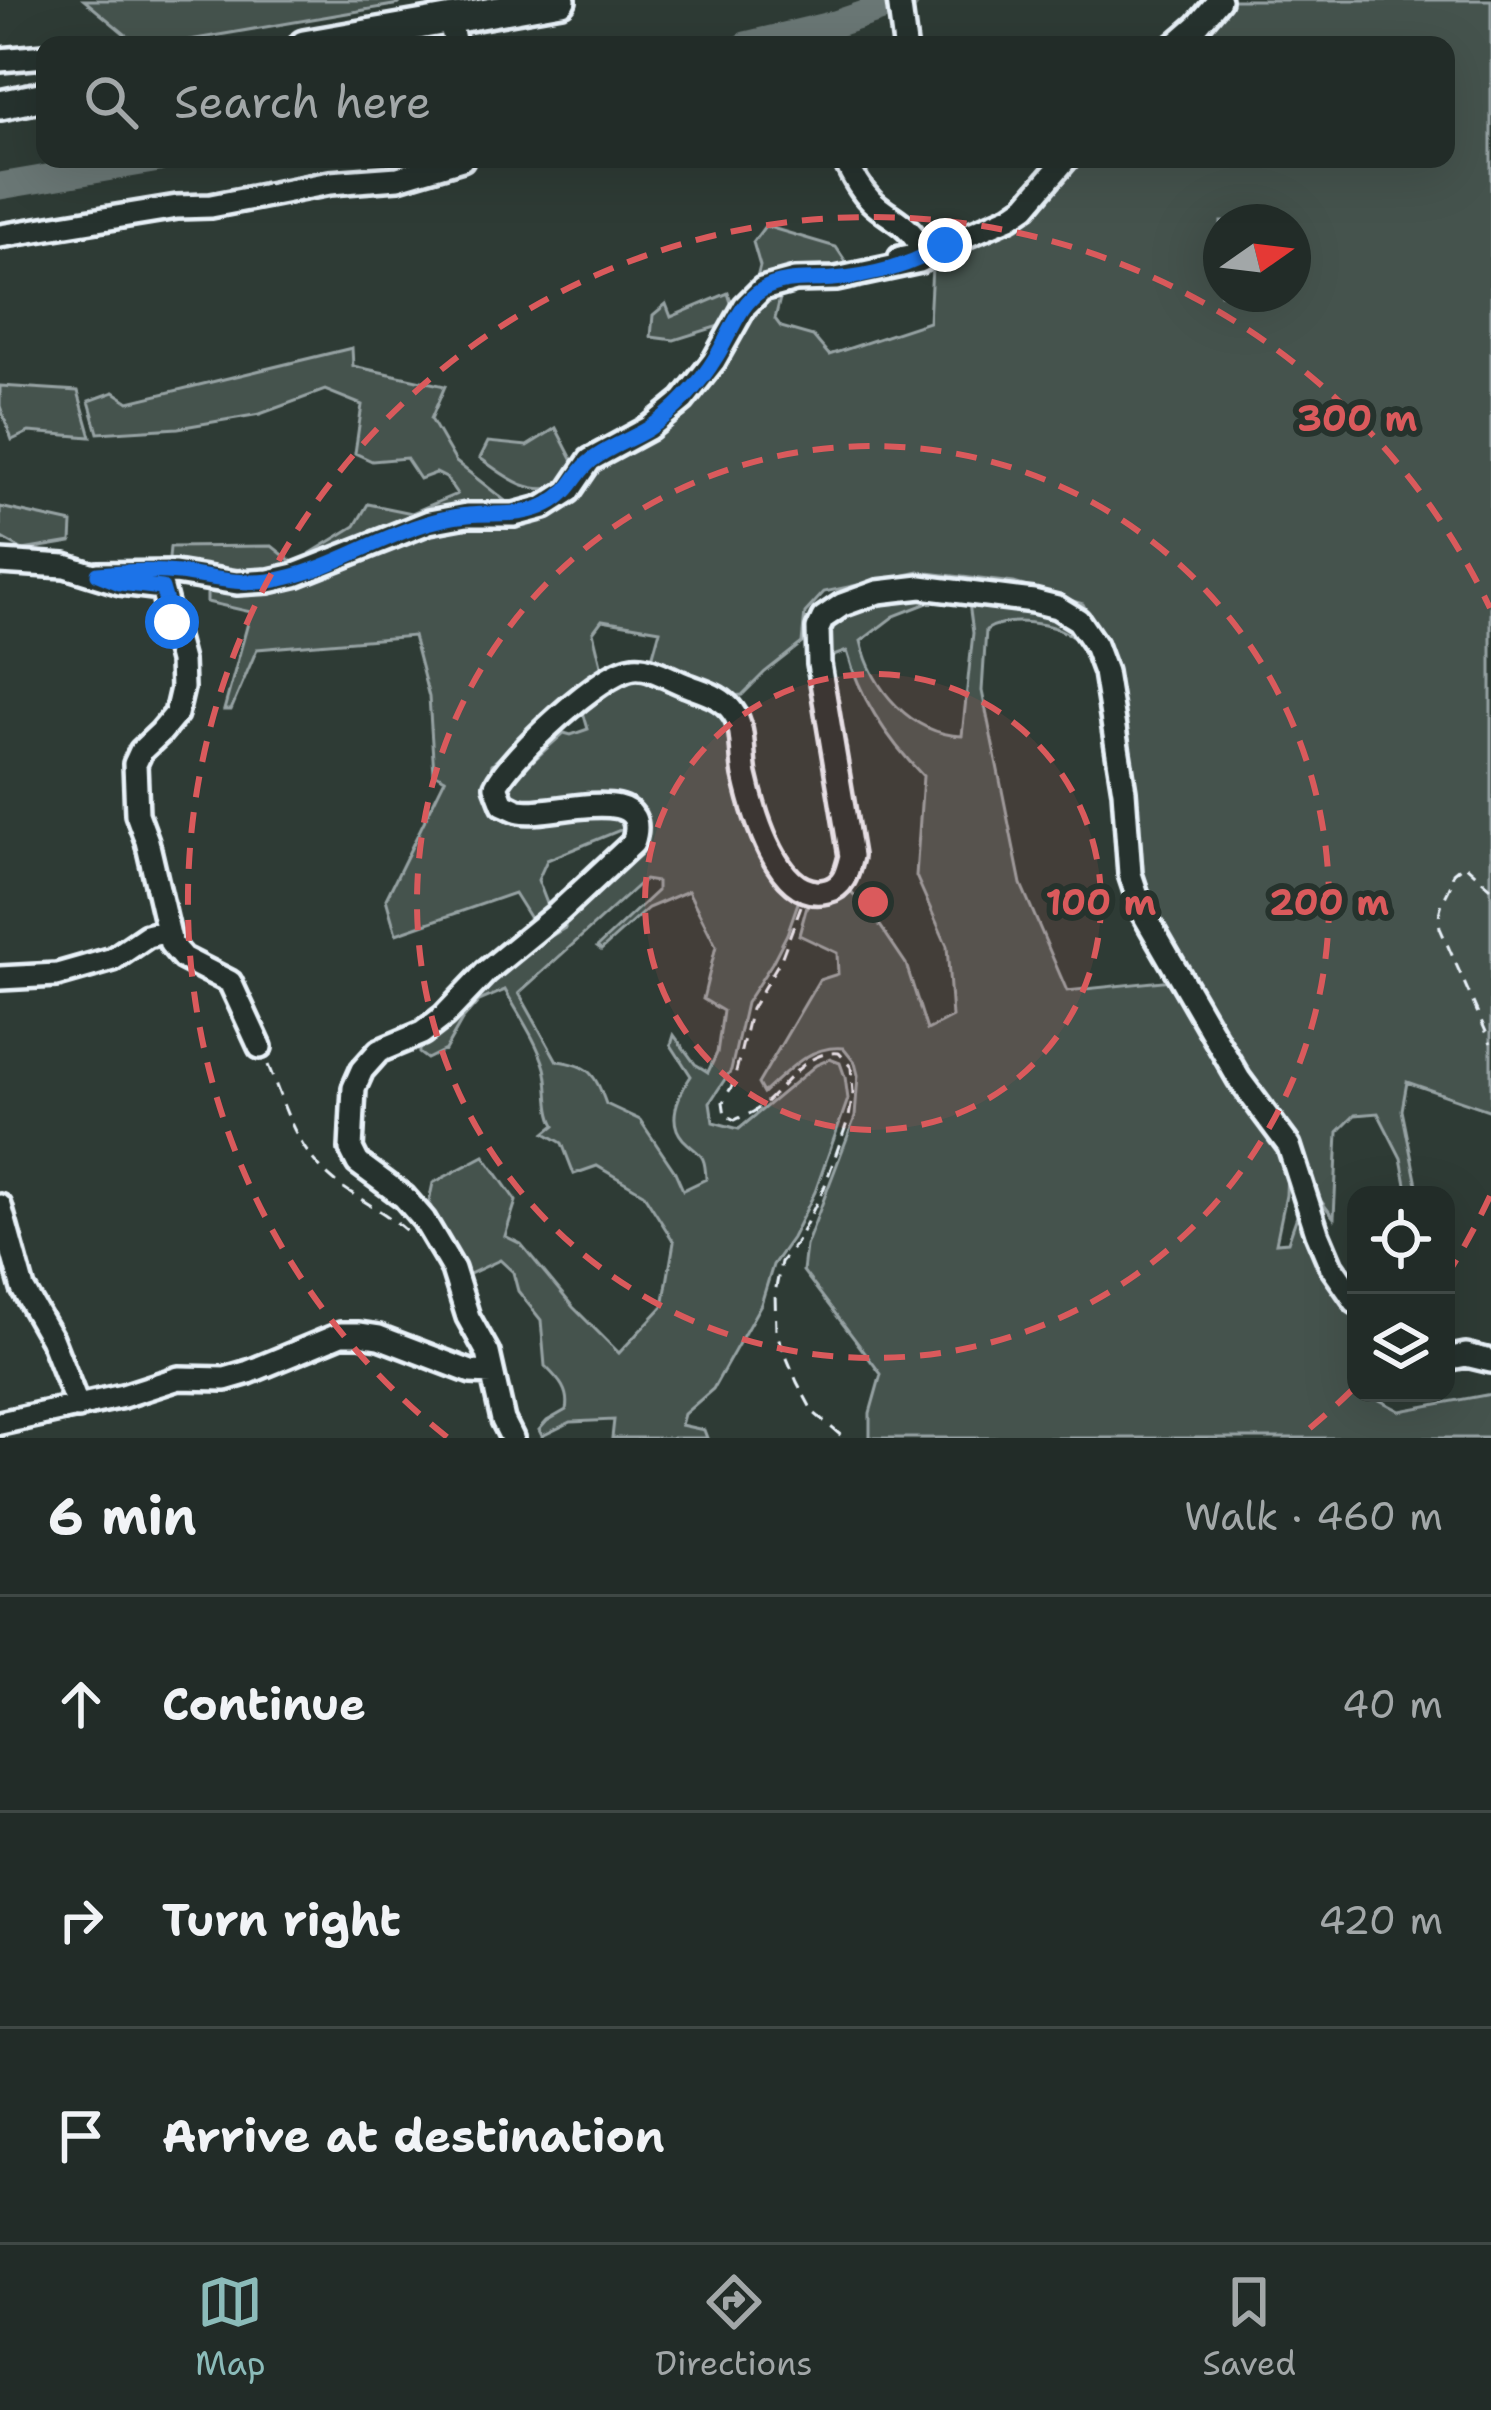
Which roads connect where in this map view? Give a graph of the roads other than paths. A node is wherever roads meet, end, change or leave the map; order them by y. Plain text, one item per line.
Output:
1 (561, 0) edge
2 (899, 0) edge
3 (1219, 0) edge
4 (452, 33) edge
5 (415, 36) edge
6 (904, 36) edge
7 (1185, 36) edge
8 (36, 57) edge
9 (0, 60) edge
10 (36, 98) edge
11 (0, 105) edge
12 (432, 168) edge
13 (848, 168) edge
14 (1058, 168) edge
15 (0, 236) edge
16 (885, 270) junction
17 (0, 562) edge
18 (98, 574) junction
19 (167, 931) junction
20 (0, 978) edge
21 (260, 1047) dead end
22 (0, 1206) edge
23 (1350, 1294) edge
24 (1455, 1357) edge
25 (1491, 1361) edge
26 (492, 1373) junction
27 (78, 1407) junction
28 (0, 1424) edge
29 (512, 1438) edge

1 - 4 main road
2 - 6 street
3 - 7 street
4 - 5 main road
8 - 9 street
10 - 11 main road
12 - 15 street
13 - 16 street
14 - 16 street
16 - 18 street
17 - 18 street
18 - 19 street
19 - 20 street
19 - 21 street
22 - 27 street
23 - 26 street
24 - 25 street
26 - 27 street
26 - 29 street
27 - 28 street

